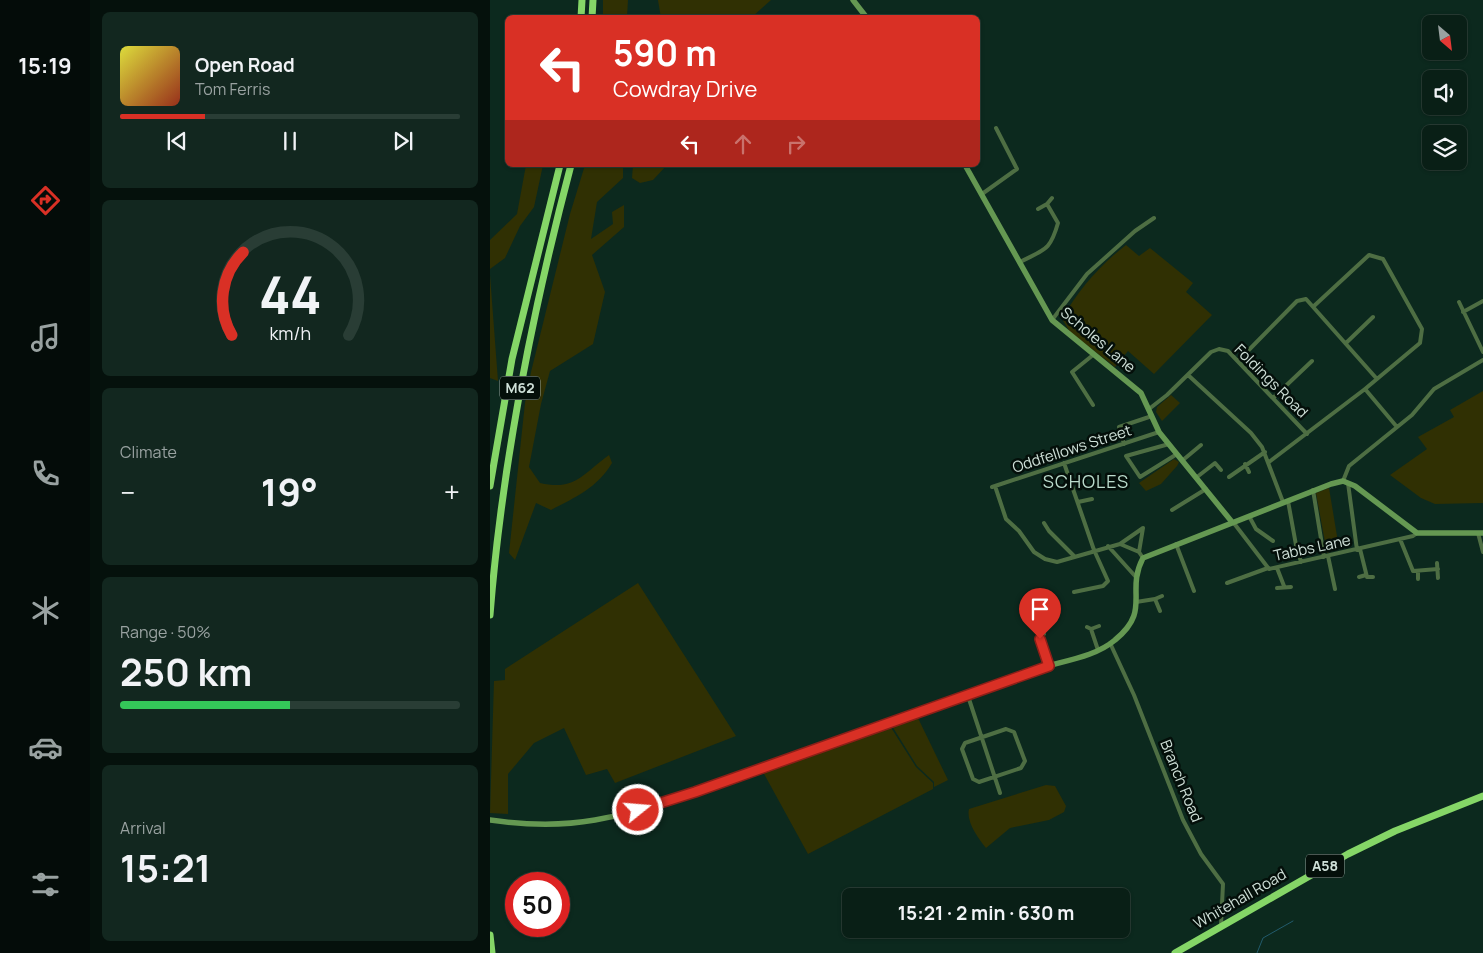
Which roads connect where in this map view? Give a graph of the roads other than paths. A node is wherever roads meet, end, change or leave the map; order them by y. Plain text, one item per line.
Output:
1 (582, 0) edge
2 (593, 0) edge
3 (853, 0) edge
4 (581, 15) edge
5 (592, 15) edge
6 (865, 15) edge
7 (996, 128) dead end
8 (560, 167) edge
9 (571, 167) edge
10 (966, 167) edge
11 (982, 194) junction
12 (1052, 198) dead end
13 (1047, 204) junction
14 (1038, 209) dead end
15 (1154, 218) dead end
16 (1020, 262) junction
17 (1483, 301) edge
18 (1459, 302) dead end
19 (1314, 306) junction
20 (1463, 312) junction
21 (1373, 317) dead end
22 (1052, 320) junction
23 (1346, 342) junction
24 (1481, 343) edge
25 (1483, 352) edge
26 (1092, 355) junction
27 (1483, 360) edge
28 (1238, 361) junction
29 (1312, 361) dead end
30 (1188, 375) junction
31 (1377, 379) junction
32 (1365, 389) junction
33 (1273, 398) junction
34 (1092, 405) dead end
35 (1149, 409) junction
36 (1152, 416) junction
37 (1397, 427) junction
38 (1159, 432) junction
39 (1307, 434) junction
40 (1124, 444) junction
41 (1169, 444) junction
42 (1201, 445) dead end
43 (1265, 452) junction
44 (1177, 454) junction
45 (1183, 460) junction
46 (1269, 462) junction
47 (1064, 463) junction
48 (1245, 464) junction
49 (1221, 470) dead end
50 (1249, 472) dead end
51 (1196, 477) junction
52 (1229, 477) dead end
53 (1345, 482) junction
54 (490, 486) edge
55 (1206, 490) junction
56 (1313, 490) junction
57 (1092, 498) dead end
58 (1285, 501) junction
59 (1078, 502) junction
60 (1172, 510) dead end
61 (1249, 515) junction
62 (1232, 522) junction
63 (1044, 523) dead end
64 (1417, 532) junction
65 (1480, 533) edge
66 (1400, 539) junction
67 (1273, 541) dead end
68 (1120, 544) junction
69 (1176, 544) junction
70 (1108, 546) junction
71 (1358, 549) junction
72 (1094, 550) junction
73 (1139, 552) junction
74 (1483, 552) edge
75 (1074, 556) junction
76 (1326, 557) junction
77 (1143, 558) junction
78 (1301, 562) junction
79 (1438, 563) dead end
80 (1268, 568) junction
81 (1277, 568) junction
82 (1438, 569) junction
83 (1418, 571) junction
84 (1135, 576) junction
85 (1367, 576) junction
86 (1358, 577) dead end
87 (1373, 577) dead end
88 (1438, 578) dead end
89 (1418, 579) dead end
90 (1227, 583) dead end
91 (1284, 586) junction
92 (1290, 587) dead end
93 (1277, 588) dead end
94 (1335, 589) dead end
95 (1074, 592) dead end
96 (1194, 592) dead end
97 (1162, 596) dead end
98 (1155, 599) junction
99 (1136, 602) junction
100 (1160, 610) dead end
101 (490, 616) edge
102 (1099, 626) dead end
103 (1044, 634) dead end
104 (1110, 643) junction
105 (1098, 650) junction
106 (1049, 666) junction
107 (968, 696) junction
108 (982, 737) junction
109 (995, 776) junction
110 (1000, 793) dead end
111 (1483, 796) edge
112 (490, 820) edge
113 (1221, 926) junction
114 (490, 935) edge
115 (492, 953) edge
116 (1175, 953) edge

1 - 4 highway
2 - 5 highway
3 - 6 main road
7 - 11 street
8 - 54 highway, M62
9 - 101 highway, M62
10 - 11 main road, Scholes Lane
11 - 16 main road, Scholes Lane
12 - 13 street
13 - 14 street
13 - 16 street
15 - 22 street
16 - 22 main road, Scholes Lane
17 - 20 street
18 - 20 street
19 - 23 street
19 - 28 street
19 - 31 street
20 - 24 street
21 - 23 street
22 - 26 main road, Scholes Lane
23 - 31 street
24 - 25 street
26 - 34 street
26 - 35 main road, Scholes Lane
27 - 37 street
28 - 30 street, Foldings Road
28 - 33 street, Foldings Road
29 - 33 street
30 - 35 street, Foldings Road
30 - 43 street
31 - 32 street
32 - 37 street
32 - 39 street
33 - 39 street, Foldings Road
35 - 36 main road, Scholes Lane
36 - 38 main road, Scholes Lane
36 - 40 street
37 - 53 street
38 - 40 street, Oddfellows Street
38 - 41 main road, Scholes Lane
39 - 46 street
40 - 47 street, Oddfellows Street
41 - 44 main road, Scholes Lane
41 - 44 street
42 - 45 street
43 - 46 street
43 - 48 street
44 - 45 main road, Scholes Lane
45 - 51 main road, Scholes Lane
46 - 58 street
47 - 59 street
47 - 75 street, Oddfellows Street
48 - 50 street
48 - 52 street
49 - 51 street
51 - 55 main road, Scholes Lane
53 - 56 main road
53 - 64 main road
53 - 71 street
55 - 60 street
55 - 62 main road, Scholes Lane
56 - 58 main road
56 - 76 street
57 - 59 street
58 - 61 main road
58 - 78 street
59 - 72 street
61 - 62 main road
61 - 67 street
62 - 69 main road
62 - 80 street, Tabbs Lane
63 - 75 street
64 - 65 main road
64 - 66 street, Tabbs Lane
65 - 74 street
66 - 71 street, Tabbs Lane
66 - 83 street
68 - 70 street
68 - 73 street
68 - 73 street
69 - 77 main road
69 - 96 street
70 - 72 street
70 - 84 street
71 - 76 street, Tabbs Lane
71 - 85 street
72 - 75 street
72 - 95 street
73 - 77 street
76 - 78 street, Tabbs Lane
76 - 94 street
77 - 84 main road
78 - 81 street, Tabbs Lane
79 - 82 street
80 - 81 street, Tabbs Lane
80 - 90 street
81 - 91 street
82 - 83 street
82 - 88 street
83 - 89 street
84 - 99 main road
85 - 86 street
85 - 87 street
91 - 92 street
91 - 93 street
97 - 98 street
98 - 99 street
98 - 100 street
99 - 104 main road
102 - 105 street
103 - 106 street
104 - 105 main road
104 - 113 street, Branch Road
105 - 106 main road
106 - 107 main road
107 - 108 street
107 - 112 main road
108 - 109 street
108 - 109 street
108 - 109 street
109 - 110 street
111 - 113 highway, Whitehall Road / A58
113 - 116 highway, Whitehall Road / A58
114 - 115 highway

